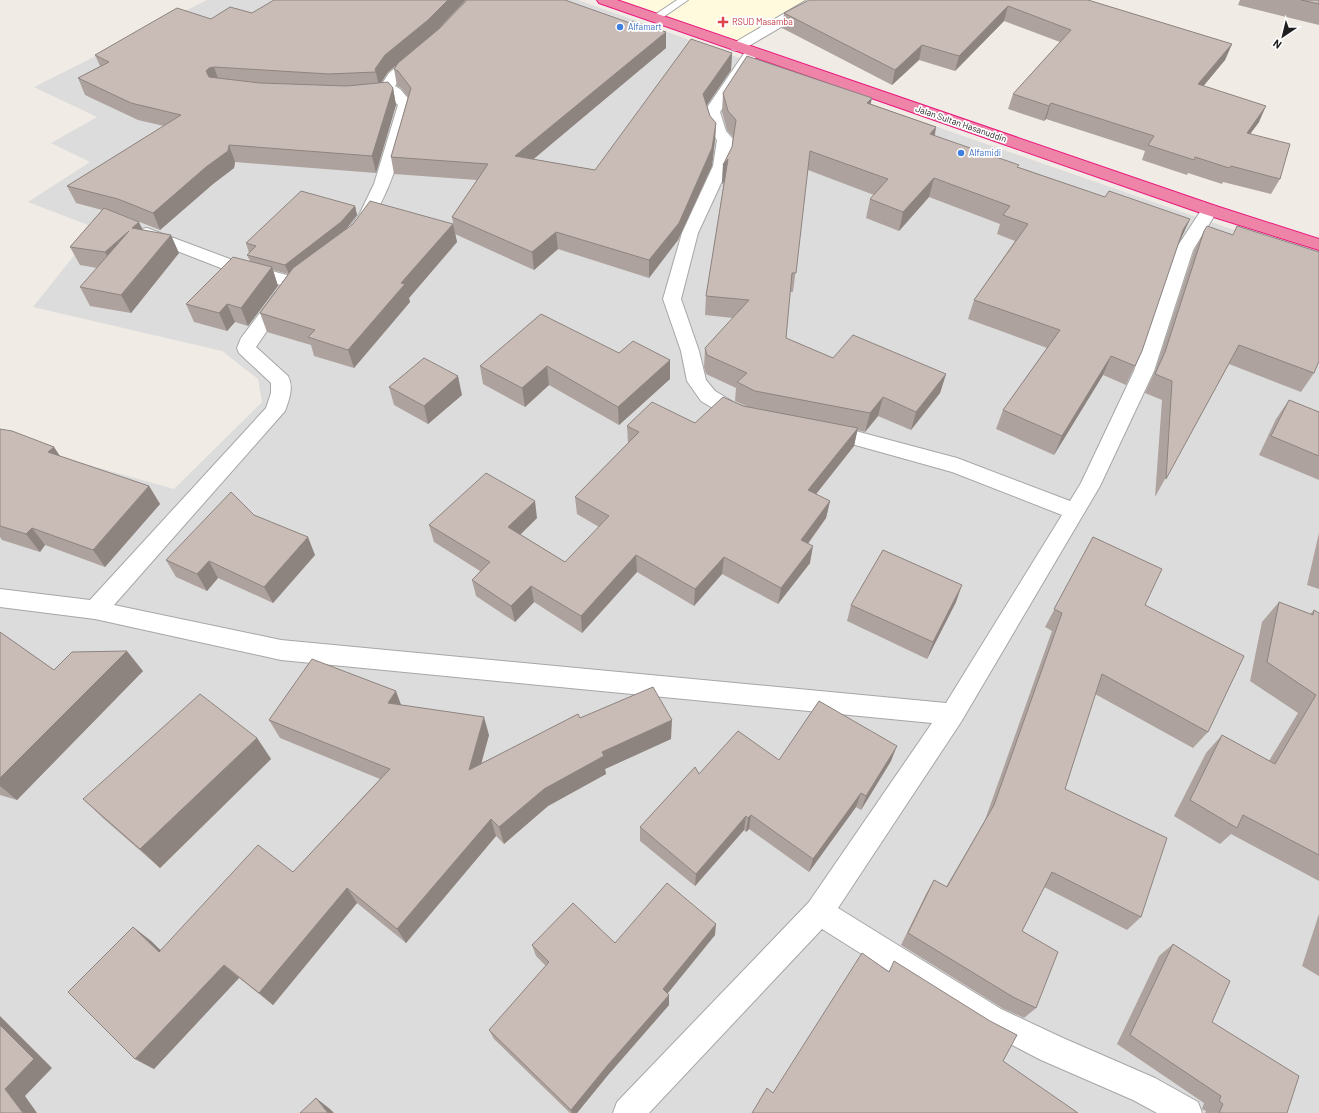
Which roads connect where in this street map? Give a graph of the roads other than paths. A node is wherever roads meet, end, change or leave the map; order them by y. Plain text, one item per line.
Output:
1 (604, 0) edge
2 (683, 0) edge
3 (817, 0) edge
4 (656, 18) junction
5 (430, 46) edge
6 (744, 49) junction
7 (395, 92) junction
8 (373, 97) edge
9 (1210, 210) junction
10 (134, 228) edge
11 (345, 241) edge
12 (1319, 245) edge
13 (757, 418) edge
14 (810, 429) edge
15 (1075, 511) junction
16 (0, 598) edge
17 (95, 610) junction
18 (952, 714) junction
19 (818, 912) junction
20 (628, 1113) edge
21 (1187, 1113) edge

1 - 4 highway, Jalan Sultan Hasanuddin
2 - 4 lane
3 - 6 street
4 - 6 highway, Jalan Sultan Hasanuddin
5 - 7 street
6 - 9 highway, Jalan Sultan Hasanuddin
6 - 13 street
7 - 8 street
7 - 11 street
9 - 12 highway, Jalan Sultan Hasanuddin
9 - 15 street
10 - 17 street
14 - 15 street
15 - 18 street
16 - 17 street
17 - 18 street
18 - 19 street
19 - 20 street
19 - 21 street

